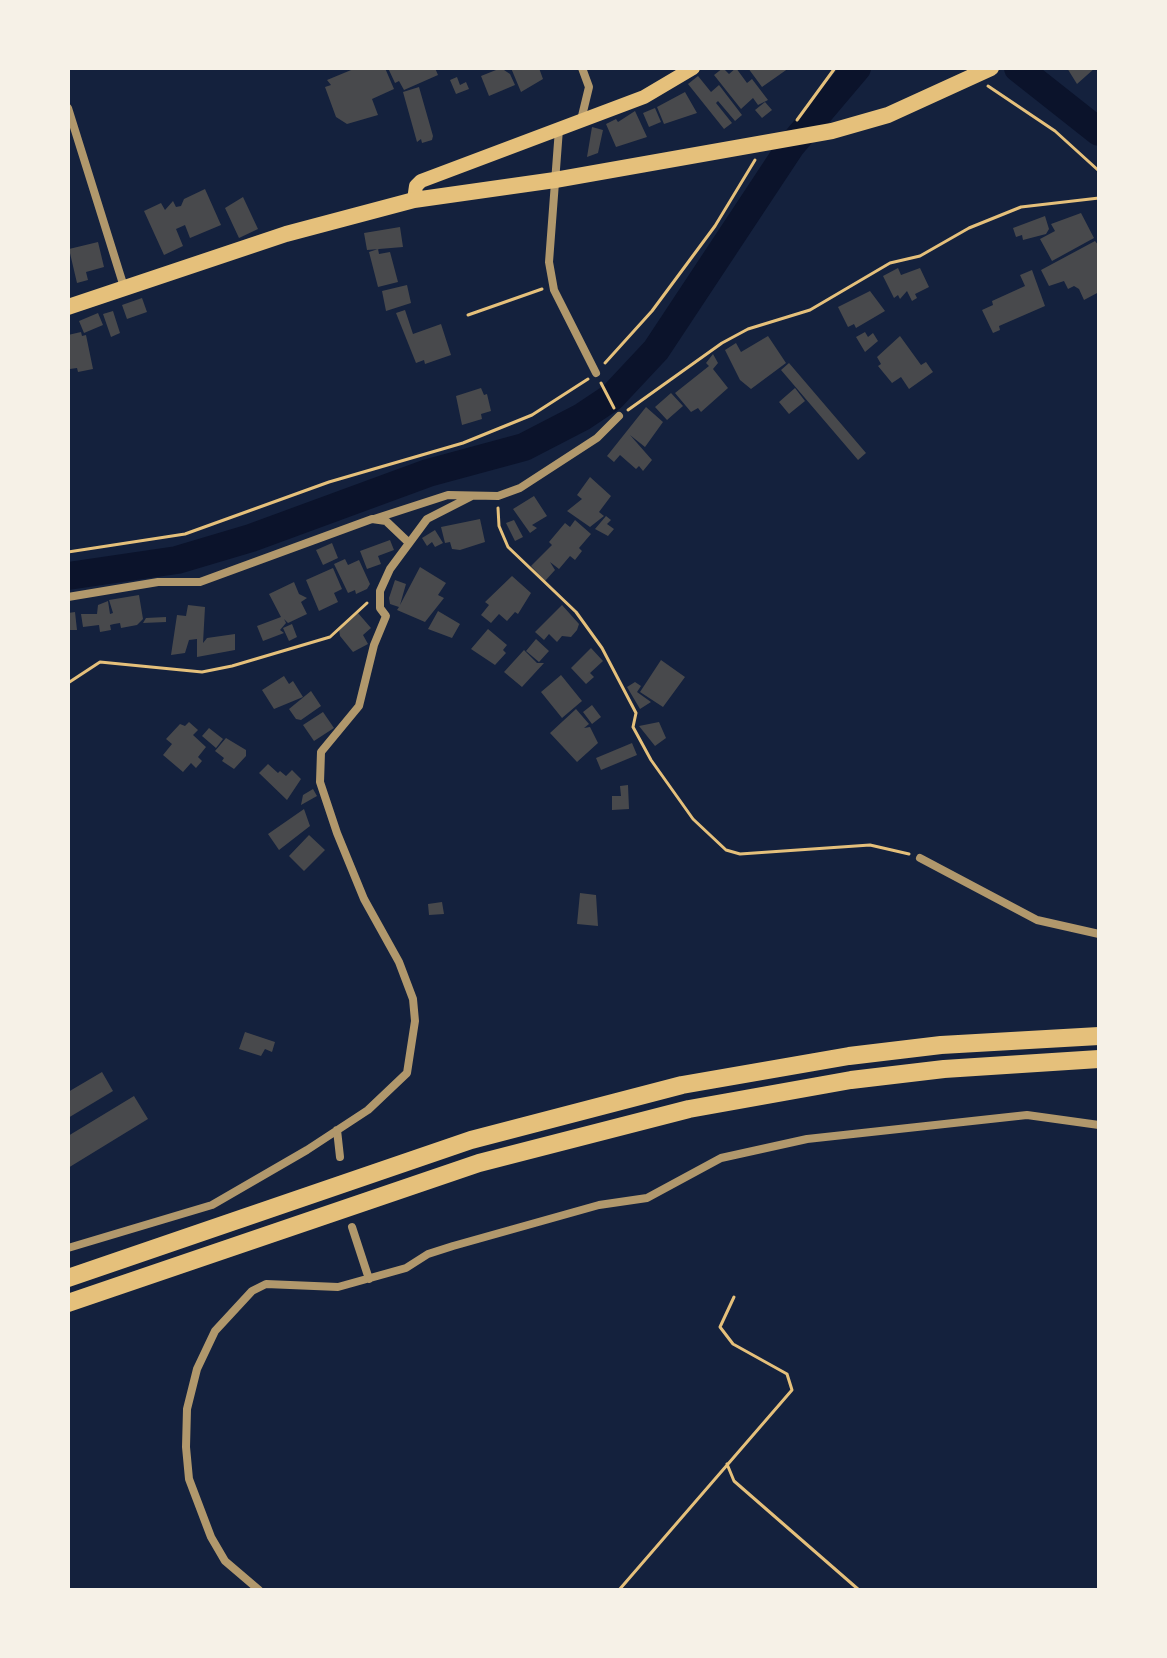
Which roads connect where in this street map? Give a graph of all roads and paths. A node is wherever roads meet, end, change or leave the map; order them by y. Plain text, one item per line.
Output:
1 (582, 68) edge
2 (693, 68) edge
3 (835, 68) edge
4 (987, 74) edge
5 (68, 108) edge
6 (581, 121) junction
7 (792, 126) dead end
8 (559, 129) junction
9 (757, 157) dead end
10 (1099, 171) edge
11 (555, 180) junction
12 (1099, 198) edge
13 (414, 200) junction
14 (553, 286) junction
15 (124, 287) junction
16 (68, 307) edge
17 (468, 315) dead end
18 (596, 373) junction
19 (617, 413) junction
20 (472, 496) junction
21 (498, 496) junction
22 (372, 519) junction
23 (407, 541) junction
24 (68, 552) edge
25 (380, 591) junction
26 (68, 597) edge
27 (68, 683) edge
28 (920, 858) joint
29 (1099, 934) edge
30 (1099, 1036) edge
31 (1099, 1059) edge
32 (1099, 1125) edge
33 (337, 1130) junction
34 (340, 1157) dead end
35 (352, 1227) dead end
36 (68, 1248) edge
37 (68, 1278) edge
38 (369, 1279) junction
39 (734, 1297) dead end
40 (68, 1303) edge
41 (727, 1464) junction
42 (259, 1590) edge
43 (619, 1590) edge
44 (859, 1590) edge

1 - 6 street
2 - 6 main road
3 - 7 path
4 - 10 path
4 - 11 main road
5 - 15 street
6 - 8 main road
8 - 11 street
8 - 13 main road
9 - 18 path
11 - 13 main road
11 - 14 street
12 - 19 path
13 - 15 main road
14 - 17 path
14 - 18 street
15 - 16 main road
18 - 19 path
18 - 24 path
19 - 21 street
20 - 21 street
20 - 22 street
20 - 23 street
21 - 28 path
22 - 23 street
22 - 26 street
23 - 25 street
25 - 27 path
25 - 33 street
28 - 29 street
30 - 37 highway
31 - 40 highway
32 - 38 street
33 - 34 street
33 - 36 street
35 - 38 street
38 - 42 street
39 - 41 path
41 - 43 path
41 - 44 path

